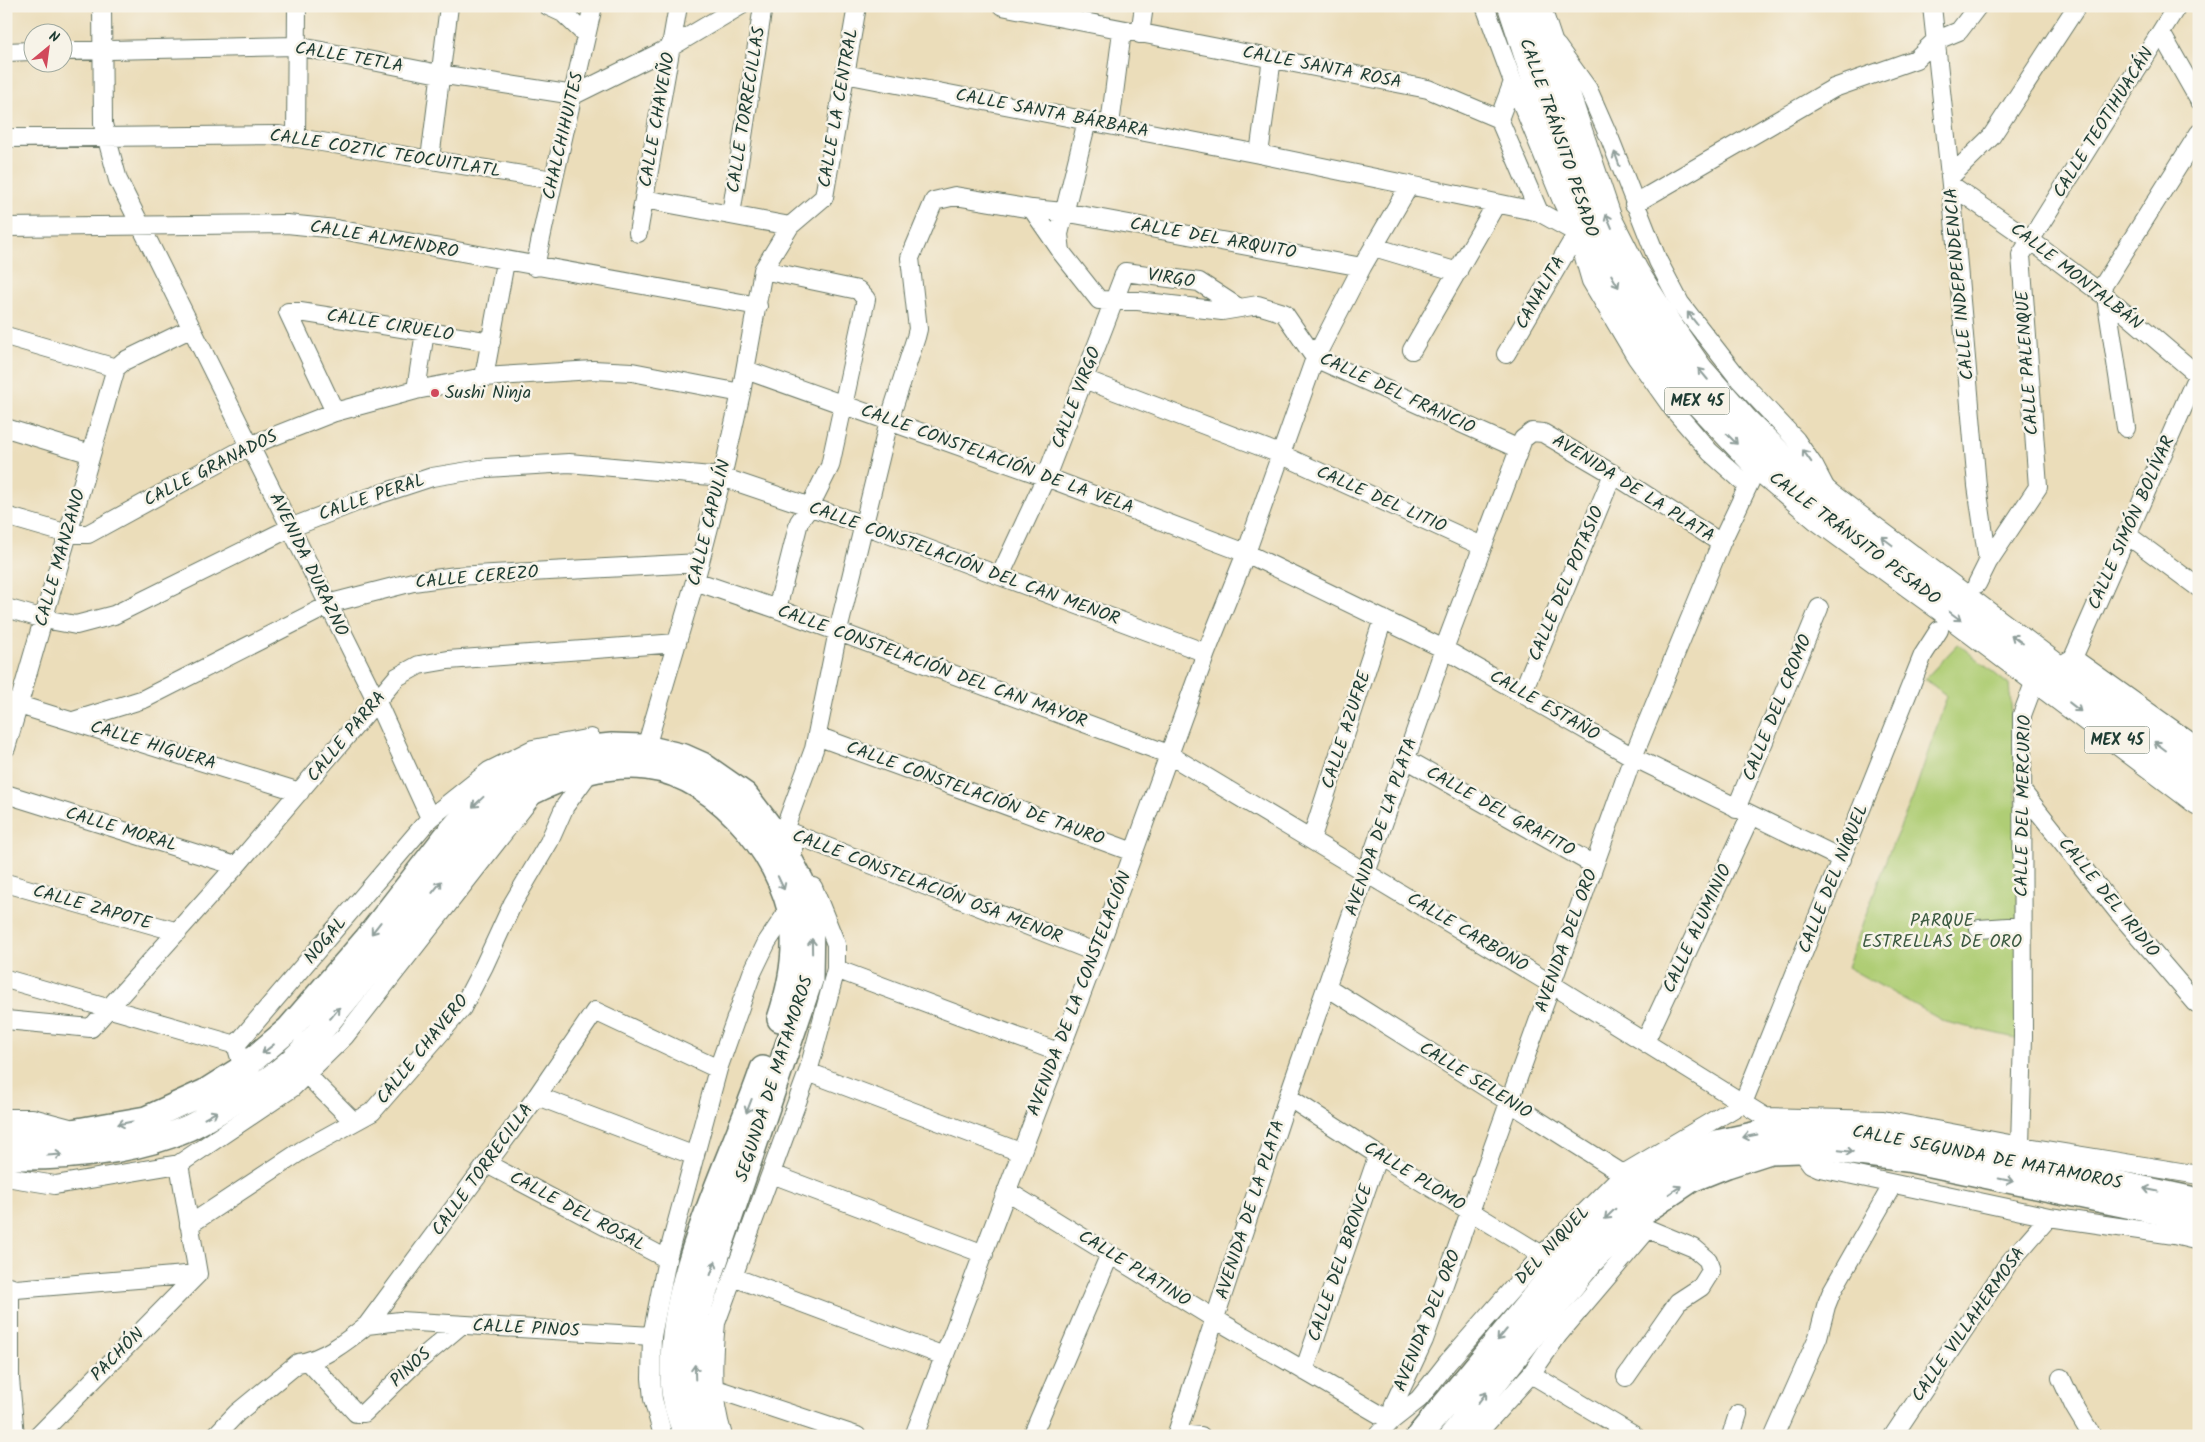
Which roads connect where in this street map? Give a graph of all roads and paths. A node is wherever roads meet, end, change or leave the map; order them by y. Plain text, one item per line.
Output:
1 (102, 6) edge
2 (297, 6) edge
3 (448, 6) edge
4 (548, 6) edge
5 (593, 6) edge
6 (678, 6) edge
7 (740, 6) edge
8 (763, 6) edge
9 (857, 6) edge
10 (1002, 6) edge
11 (1144, 6) edge
12 (1485, 6) edge
13 (1512, 6) edge
14 (1932, 6) edge
15 (1978, 6) edge
16 (2077, 6) edge
17 (2177, 6) edge
18 (1538, 15) edge
19 (1122, 31) junction
20 (2161, 33) junction
21 (1140, 34) junction
22 (586, 35) junction
23 (1936, 41) junction
24 (296, 46) junction
25 (670, 47) junction
26 (103, 50) junction
27 (72, 51) edge
28 (6, 52) edge
29 (22, 52) edge
30 (1272, 58) junction
31 (439, 74) junction
32 (845, 74) junction
33 (1513, 82) junction
34 (574, 95) junction
35 (2199, 100) edge
36 (1498, 119) junction
37 (1086, 121) junction
38 (1110, 125) junction
39 (2199, 133) edge
40 (105, 136) junction
41 (6, 138) edge
42 (296, 138) junction
43 (1259, 154) junction
44 (430, 159) junction
45 (553, 180) junction
46 (1951, 181) junction
47 (1409, 186) junction
48 (644, 199) junction
49 (1496, 204) junction
50 (1634, 204) junction
51 (1032, 209) junction
52 (1064, 212) junction
53 (1540, 212) junction
54 (731, 215) junction
55 (139, 225) junction
56 (790, 226) junction
57 (6, 227) edge
58 (638, 233) dead end
59 (1577, 233) junction
60 (2030, 240) junction
61 (1374, 247) junction
62 (1061, 252) junction
63 (1600, 255) junction
64 (505, 262) junction
65 (535, 267) junction
66 (1362, 267) junction
67 (764, 270) junction
68 (1125, 272) joint
69 (1458, 272) junction
70 (2103, 295) junction
71 (1114, 300) junction
72 (758, 306) junction
73 (1239, 308) junction
74 (192, 328) junction
75 (425, 332) junction
76 (6, 336) edge
77 (491, 342) junction
78 (1412, 350) dead end
79 (1506, 354) dead end
80 (1315, 358) junction
81 (116, 368) junction
82 (746, 370) junction
83 (2198, 374) edge
84 (484, 377) junction
85 (1084, 379) junction
86 (416, 390) junction
87 (741, 393) junction
88 (843, 403) junction
89 (335, 412) junction
90 (889, 421) junction
91 (6, 428) edge
92 (2126, 428) dead end
93 (249, 446) junction
94 (1519, 449) junction
95 (92, 454) junction
96 (1280, 454) junction
97 (1613, 474) junction
98 (1753, 476) junction
99 (722, 477) junction
100 (1046, 477) junction
101 (1830, 499) junction
102 (809, 508) junction
103 (6, 516) edge
104 (864, 525) junction
105 (290, 528) junction
106 (68, 534) junction
107 (2126, 534) junction
108 (1721, 543) junction
109 (1482, 546) junction
110 (1246, 553) junction
111 (1988, 562) junction
112 (700, 563) junction
113 (1000, 576) junction
114 (695, 581) junction
115 (1977, 584) dead end
116 (2198, 586) edge
117 (329, 606) junction
118 (6, 608) edge
119 (1819, 608) dead end
120 (777, 609) junction
121 (44, 619) junction
122 (1383, 619) junction
123 (1939, 630) dead end
124 (838, 632) junction
125 (677, 643) junction
126 (1444, 649) junction
127 (1206, 653) junction
128 (2055, 668) junction
129 (1522, 693) junction
130 (377, 702) junction
131 (12, 703) edge
132 (72, 722) junction
133 (817, 736) junction
134 (649, 737) junction
135 (592, 743) junction
136 (6, 748) edge
137 (2199, 748) edge
138 (1168, 754) junction
139 (1633, 757) junction
140 (1406, 759) junction
141 (589, 773) junction
142 (2199, 775) edge
143 (300, 792) junction
144 (2022, 792) junction
145 (6, 794) edge
146 (2199, 801) edge
147 (739, 805) junction
148 (1744, 812) junction
149 (430, 818) junction
150 (1311, 840) junction
151 (776, 841) junction
152 (1134, 852) junction
153 (1842, 859) junction
154 (1594, 865) junction
155 (236, 866) junction
156 (1366, 873) junction
157 (6, 883) edge
158 (790, 908) junction
159 (2022, 926) junction
160 (1979, 929) dead end
161 (178, 932) junction
162 (1097, 953) junction
163 (836, 969) junction
164 (6, 979) edge
165 (1551, 984) junction
166 (1327, 987) junction
167 (2196, 1003) dead end
168 (109, 1009) junction
169 (6, 1020) edge
170 (1645, 1042) junction
171 (1058, 1052) junction
172 (240, 1056) junction
173 (299, 1068) junction
174 (718, 1069) junction
175 (808, 1072) junction
176 (537, 1096) junction
177 (1288, 1097) junction
178 (1509, 1103) junction
179 (1743, 1103) junction
180 (6, 1118) edge
181 (1765, 1118) junction
182 (354, 1122) junction
183 (82, 1132) junction
184 (6, 1138) edge
185 (1795, 1142) junction
186 (2020, 1146) junction
187 (1020, 1152) junction
188 (1378, 1155) junction
189 (695, 1156) junction
190 (6, 1157) edge
191 (179, 1164) junction
192 (487, 1164) junction
193 (772, 1174) junction
194 (1623, 1174) junction
195 (2199, 1175) edge
196 (6, 1177) edge
197 (1893, 1184) junction
198 (1007, 1191) junction
199 (2199, 1201) edge
200 (1470, 1211) junction
201 (2049, 1217) junction
202 (2199, 1220) edge
203 (189, 1225) junction
204 (2199, 1241) edge
205 (984, 1254) junction
206 (1110, 1254) junction
207 (1542, 1256) junction
208 (667, 1259) junction
209 (1590, 1261) junction
210 (198, 1274) junction
211 (733, 1277) junction
212 (8, 1287) edge
213 (687, 1314) junction
214 (1215, 1320) junction
215 (400, 1321) joint
216 (461, 1325) junction
217 (367, 1326) junction
218 (1558, 1335) junction
219 (652, 1336) junction
220 (944, 1356) junction
221 (309, 1362) junction
222 (1304, 1371) junction
223 (1532, 1374) junction
224 (1626, 1377) dead end
225 (2061, 1378) dead end
226 (8, 1379) edge
227 (713, 1388) junction
228 (1738, 1414) dead end
229 (1391, 1421) junction
230 (1484, 1433) edge
231 (1177, 1435) edge
232 (15, 1436) edge
233 (38, 1436) edge
234 (215, 1436) edge
235 (663, 1436) edge
236 (687, 1436) edge
237 (711, 1436) edge
238 (723, 1436) edge
239 (857, 1436) edge
240 (914, 1436) edge
241 (1032, 1436) edge
242 (1201, 1436) edge
243 (1377, 1436) edge
244 (1419, 1436) edge
245 (1452, 1436) edge
246 (1635, 1436) edge
247 (1731, 1436) edge
248 (1774, 1436) edge
249 (1893, 1436) edge
250 (2092, 1436) edge

1 - 26 street, AVENIDA DURAZNO
2 - 24 street
3 - 31 street
4 - 22 street
5 - 22 street, CHALCHIHUITES
6 - 25 street, CALLE CHAVEÑO
7 - 25 street
8 - 54 street, CALLE TORRECILLAS
9 - 32 street, CALLE LA CENTRAL
10 - 19 street, CALLE SANTA ROSA
11 - 21 street
12 - 33 street
13 - 63 main road, CALLE TRÁNSITO PESADO / MEX 45
14 - 23 street, CALLE INDEPENDENCIA
15 - 23 street
16 - 46 street
17 - 20 street, CALLE TEOTIHUACÁN
50 -> 18 street
101 -> 18 main road, CALLE TRÁNSITO PESADO / MEX 45
19 - 21 street, CALLE SANTA ROSA
19 - 38 street
20 - 35 street
20 - 60 street, CALLE TEOTIHUACÁN
21 - 30 street, CALLE SANTA ROSA
22 - 34 street, CHALCHIHUITES
23 - 46 street, CALLE INDEPENDENCIA
23 - 50 street
24 - 26 street, CALLE TETLA
24 - 31 street, CALLE TETLA
24 - 42 street
25 - 34 street
25 - 48 street, CALLE CHAVEÑO
26 - 27 street, CALLE TETLA
26 - 40 street, AVENIDA DURAZNO
28 - 29 street
30 - 36 street, CALLE SANTA ROSA
30 - 43 street
31 - 34 street, CALLE TETLA
31 - 44 street
32 - 37 street, CALLE SANTA BÁRBARA
32 - 56 street, CALLE LA CENTRAL
33 - 36 street
33 - 59 street
34 - 45 street, CHALCHIHUITES
36 - 53 street
37 - 38 street, CALLE SANTA BÁRBARA
37 - 52 street
38 - 43 street, CALLE SANTA BÁRBARA
39 - 70 street
40 - 41 street, CALLE COZTIC TEOCUITLATL
40 - 42 street, CALLE COZTIC TEOCUITLATL
40 - 55 street, AVENIDA DURAZNO
42 - 44 street, CALLE COZTIC TEOCUITLATL
43 - 47 street, CALLE SANTA BÁRBARA
44 - 45 street, CALLE COZTIC TEOCUITLATL
45 - 65 street, CHALCHIHUITES
46 - 60 street, CALLE MONTALBÁN
46 - 111 street, CALLE INDEPENDENCIA
47 - 49 street, CALLE SANTA BÁRBARA
47 - 61 street, AVENIDA DE LA CONSTELACIÓN
48 - 54 street, CALLE TORRECILLAS
48 - 58 street, CALLE CHAVEÑO
49 - 53 street, CALLE SANTA BÁRBARA
49 - 69 street
101 -> 50 street
51 - 52 street, CALLE DEL ARQUITO
51 - 62 street
51 - 90 street, CALLE DEL ARQUITO
52 - 62 street
52 - 66 street, CALLE DEL ARQUITO
53 - 59 street, CALLE SANTA BÁRBARA
54 - 56 street, CALLE TORRECILLAS
55 - 57 street, CALLE ALMENDRO
55 - 64 street, CALLE ALMENDRO
55 - 74 street, AVENIDA DURAZNO
56 - 67 street, CALLE LA CENTRAL
59 - 63 street, CALLE SANTA BÁRBARA
59 - 79 street, CANALITA
59 - 98 street
60 - 70 street, CALLE MONTALBÁN
60 - 111 street, CALLE PALENQUE
61 - 66 street, AVENIDA DE LA CONSTELACIÓN
61 - 69 street
62 - 71 street, CALLE DEL FRANCIO
63 -> 98 main road, CALLE TRÁNSITO PESADO / MEX 45
64 - 65 street, CALLE ALMENDRO
64 - 77 street
65 - 72 street, CALLE ALMENDRO
66 - 80 street, AVENIDA DE LA CONSTELACIÓN
67 - 72 street, CALLE LA CENTRAL
67 - 88 street
68 - 71 street, CALLE VIRGO
68 - 73 street, VIRGO
69 - 78 street
70 - 83 street, CALLE MONTALBÁN
70 - 92 street
71 - 73 street, CALLE DEL FRANCIO
71 - 85 street, CALLE VIRGO
72 - 82 street, CALLE CAPULÍN
73 - 80 street, CALLE DEL FRANCIO
74 - 81 street
74 - 93 street, AVENIDA DURAZNO
75 - 77 street, CALLE CIRUELO
75 - 86 street
75 - 89 street, CALLE CIRUELO
76 - 81 street
77 - 84 street
80 - 94 street, CALLE DEL FRANCIO
80 - 96 street, AVENIDA DE LA CONSTELACIÓN
81 - 95 street, CALLE MANZANO
82 - 87 street, CALLE CAPULÍN
82 - 88 street, CALLE CONSTELACIÓN DE LA VELA
83 - 107 street, CALLE SIMÓN BOLÍVAR
84 - 86 street, CALLE GRANADOS
84 - 87 street, CALLE GRANADOS
85 - 96 street, CALLE DEL LITIO
85 - 100 street, CALLE VIRGO
86 - 89 street, CALLE GRANADOS
87 - 99 street, CALLE CAPULÍN
88 - 90 street, CALLE CONSTELACIÓN DE LA VELA
88 - 102 street
89 - 93 street, CALLE GRANADOS
90 - 100 street, CALLE CONSTELACIÓN DE LA VELA
90 - 104 street
91 - 95 street
93 - 105 street, AVENIDA DURAZNO
93 - 106 street, CALLE GRANADOS
94 - 97 street, AVENIDA DE LA PLATA
94 - 109 street, AVENIDA DE LA PLATA
95 - 106 street, CALLE MANZANO
96 - 109 street, CALLE DEL LITIO
96 - 110 street, AVENIDA DE LA CONSTELACIÓN
97 - 108 street, AVENIDA DE LA PLATA
97 - 129 street, CALLE DEL POTASIO
98 - 108 street, AVENIDA DEL ORO
98 -> 128 main road, CALLE TRÁNSITO PESADO / MEX 45
99 - 102 street, CALLE CONSTELACIÓN DEL CAN MENOR
99 - 105 street, CALLE PERAL
99 - 112 street, CALLE CAPULÍN
100 - 110 street, CALLE CONSTELACIÓN DE LA VELA
100 - 113 street, CALLE VIRGO
128 -> 101 main road, CALLE TRÁNSITO PESADO / MEX 45
102 - 104 street, CALLE CONSTELACIÓN DEL CAN MENOR
102 - 120 street
103 - 106 street
104 - 113 street, CALLE CONSTELACIÓN DEL CAN MENOR
104 - 124 street
105 - 117 street, AVENIDA DURAZNO
105 - 121 street, CALLE PERAL
106 - 121 street, CALLE MANZANO
107 - 116 street
107 - 128 street, CALLE SIMÓN BOLÍVAR
108 - 139 street, AVENIDA DEL ORO
109 - 126 street, AVENIDA DE LA PLATA
110 - 122 street, CALLE ESTAÑO
110 - 127 street, AVENIDA DE LA CONSTELACIÓN
111 - 115 street
112 - 114 street, CALLE CAPULÍN
112 - 117 street, CALLE CEREZO
113 - 127 street, CALLE CONSTELACIÓN DEL CAN MENOR
114 - 120 street, CALLE CONSTELACIÓN DEL CAN MAYOR
114 - 125 street, CALLE CAPULÍN
117 - 130 street, AVENIDA DURAZNO
117 - 132 street, CALLE CEREZO
118 - 121 street, CALLE PERAL
119 - 148 street, CALLE DEL CROMO
120 - 124 street, CALLE CONSTELACIÓN DEL CAN MAYOR
121 - 131 street, CALLE MANZANO
122 - 126 street, CALLE ESTAÑO
122 - 150 street, CALLE AZUFRE
123 - 153 street, CALLE DEL NÍQUEL
124 - 133 street
124 - 138 street, CALLE CONSTELACIÓN DEL CAN MAYOR
125 - 130 street, CALLE PARRA
125 - 134 street, CALLE CAPULÍN
126 - 129 street, CALLE ESTAÑO
126 - 140 street, AVENIDA DE LA PLATA
127 - 138 street, AVENIDA DE LA CONSTELACIÓN
128 - 137 street
142 -> 128 main road, MEX 45
128 - 144 street, CALLE DEL MERCURIO
128 -> 146 main road, MEX 45
129 - 139 street, CALLE ESTAÑO
130 - 143 street, CALLE PARRA
130 - 149 street, AVENIDA DURAZNO
131 - 132 street, CALLE HIGUERA
131 - 136 street, CALLE MANZANO
132 - 143 street, CALLE HIGUERA
133 - 151 street
133 - 152 street, CALLE CONSTELACIÓN DE TAURO
134 - 135 street
134 - 151 street
135 - 147 main road
135 - 149 street
135 -> 172 main road
138 - 150 street, CALLE CARBONO
138 - 152 street, AVENIDA DE LA CONSTELACIÓN
139 - 148 street, CALLE ESTAÑO
139 - 154 street, AVENIDA DEL ORO
140 - 154 street, CALLE DEL GRAFITO
140 - 156 street, AVENIDA DE LA PLATA
141 - 147 main road
141 - 173 main road
141 - 182 street, CALLE CHAVERO
143 - 155 street, CALLE PARRA
144 - 159 street, CALLE DEL MERCURIO
144 - 167 street, CALLE DEL IRIDIO
145 - 155 street, CALLE MORAL
147 - 151 main road, SEGUNDA DE MATAMOROS
148 - 153 street, CALLE ESTAÑO
148 - 170 street, CALLE ALUMINIO
149 - 172 street, NOGAL
150 - 156 street, CALLE CARBONO
151 -> 158 main road, SEGUNDA DE MATAMOROS
151 - 162 street, CALLE CONSTELACIÓN OSA MENOR
151 - 163 street
213 -> 151 main road, SEGUNDA DE MATAMOROS
152 - 162 street, AVENIDA DE LA CONSTELACIÓN
153 - 179 street, CALLE DEL NÍQUEL
154 - 165 street, AVENIDA DEL ORO
155 - 161 street, CALLE PARRA
156 - 165 street, CALLE CARBONO
156 - 166 street, AVENIDA DE LA PLATA
157 - 161 street, CALLE ZAPOTE
158 - 174 street
158 -> 213 main road, SEGUNDA DE MATAMOROS
159 - 160 street
159 - 186 street, CALLE DEL MERCURIO
161 - 168 street, CALLE PARRA
162 - 171 street, AVENIDA DE LA CONSTELACIÓN
163 - 171 street
163 - 175 street
164 - 168 street
165 - 170 street, CALLE CARBONO
165 - 178 street, AVENIDA DEL ORO
166 - 177 street, AVENIDA DE LA PLATA
166 - 178 street, CALLE SELENIO
168 - 169 street, CALLE PARRA
168 - 172 street
170 - 179 street, CALLE CARBONO
171 - 187 street, AVENIDA DE LA CONSTELACIÓN
172 -> 183 main road
173 - 182 street
190 -> 173 main road
173 - 191 street
174 - 176 street, CALLE TORRECILLA
174 - 189 street
175 - 187 street
175 - 193 street
176 - 189 street
176 - 192 street, CALLE TORRECILLA
177 - 188 street, CALLE PLOMO
177 - 214 street, AVENIDA DE LA PLATA
178 - 194 street, CALLE SELENIO
178 - 200 street, AVENIDA DEL ORO
179 - 181 street, CALLE CARBONO
179 - 194 street, DEL NIQUEL
180 - 183 street
181 - 185 street, CALLE CARBONO
181 - 186 street
182 - 203 street, CALLE CHAVERO
183 - 184 main road
185 - 197 street, CALLE CARBONO
199 -> 185 main road, CALLE SEGUNDA DE MATAMOROS
185 -> 202 main road, CALLE SEGUNDA DE MATAMOROS
209 -> 185 main road, CALLE SEGUNDA DE MATAMOROS
185 -> 244 main road, CALLE SEGUNDA DE MATAMOROS
186 - 195 street
187 - 198 street, AVENIDA DE LA CONSTELACIÓN
188 - 200 street, CALLE PLOMO
188 - 222 street, CALLE DEL BRONCE
189 - 208 street
191 - 196 street
191 - 203 street
192 - 208 street, CALLE DEL ROSAL
192 - 217 street, CALLE TORRECILLA
193 - 205 street
193 - 211 street
194 - 207 street, DEL NIQUEL
197 - 201 street, CALLE CARBONO
197 - 248 street
198 - 205 street, AVENIDA DE LA CONSTELACIÓN
198 - 206 street, CALLE PLATINO
200 - 207 street, CALLE PLOMO
200 - 229 street, AVENIDA DEL ORO
201 - 204 street, CALLE CARBONO
201 - 249 street, CALLE VILLAHERMOSA
203 - 210 street
205 - 220 street, AVENIDA DE LA CONSTELACIÓN
206 - 214 street, CALLE PLATINO
206 - 241 street
207 - 229 street, DEL NIQUEL
208 - 219 street
209 - 218 street
245 -> 209 main road, CALLE SEGUNDA DE MATAMOROS
210 - 212 street
210 - 233 street, PACHÓN
211 - 220 street
211 - 227 street
212 - 226 street
213 - 236 main road
237 -> 213 main road
214 - 222 street, CALLE PLATINO
214 - 231 street, AVENIDA DE LA PLATA
215 - 216 street, CALLE PINOS
215 - 217 street, CALLE TORRECILLA
216 - 219 street, CALLE PINOS
216 - 221 street, PINOS
217 - 221 street, CALLE TORRECILLA
218 - 223 street
218 - 224 street
219 - 235 street
220 - 240 street, AVENIDA DE LA CONSTELACIÓN
221 - 234 street, CALLE TORRECILLA
222 - 229 street, CALLE PLATINO
223 - 230 street
223 - 246 street
225 - 250 street
226 - 232 street
227 - 238 street
227 - 239 street
228 - 247 street
229 - 243 street, DEL NIQUEL
231 - 242 street

